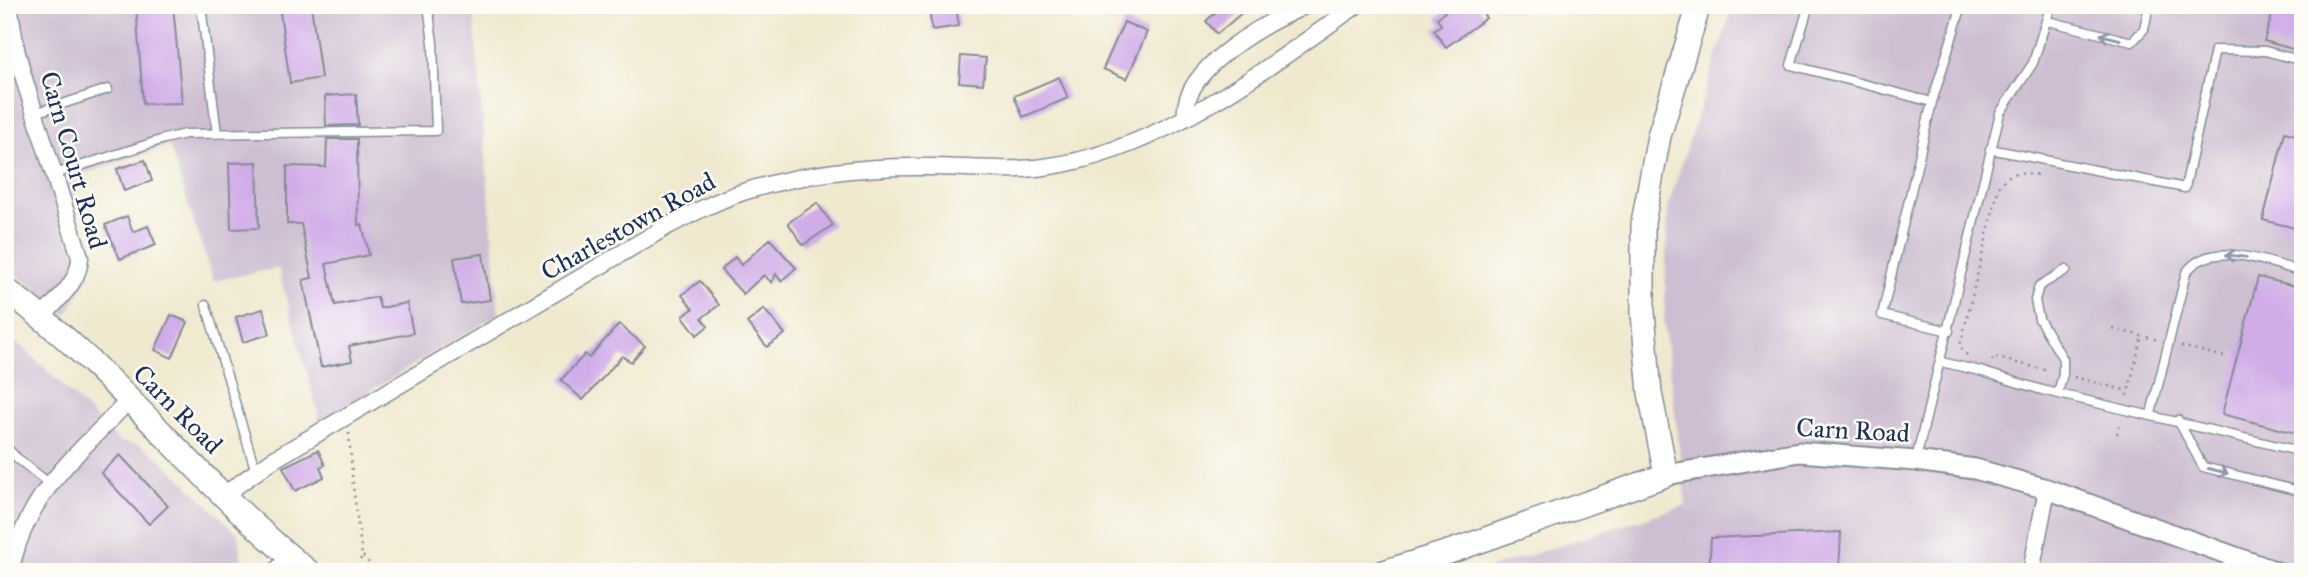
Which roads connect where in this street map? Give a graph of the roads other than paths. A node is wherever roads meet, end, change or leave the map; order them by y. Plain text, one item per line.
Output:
1 (9, 5) edge
2 (201, 5) edge
3 (428, 5) edge
4 (1307, 5) edge
5 (1357, 5) edge
6 (1699, 5) edge
7 (1809, 5) edge
8 (1962, 5) edge
9 (2051, 5) edge
10 (2149, 5) edge
11 (2048, 21) junction
12 (2303, 61) edge
13 (108, 89) dead end
14 (1932, 102) junction
15 (35, 113) junction
16 (1186, 117) junction
17 (217, 134) junction
18 (1990, 149) junction
19 (55, 174) junction
20 (2066, 270) dead end
21 (2303, 272) edge
22 (5, 289) edge
23 (206, 305) dead end
24 (43, 316) junction
25 (1949, 331) junction
26 (1941, 362) junction
27 (2058, 393) junction
28 (130, 399) junction
29 (2151, 414) junction
30 (2178, 421) junction
31 (5, 446) edge
32 (2303, 452) edge
33 (1916, 461) junction
34 (256, 472) junction
35 (1666, 475) junction
36 (51, 485) junction
37 (2048, 489) junction
38 (2303, 492) edge
39 (225, 495) junction
40 (282, 564) edge
41 (10, 572) edge
42 (309, 572) edge
43 (1384, 572) edge
44 (2031, 572) edge
45 (2277, 572) edge

1 - 15 street, Carn Court Road
2 - 17 lane
3 - 17 lane
4 - 16 street
5 - 16 street, Charlestown Road
6 - 35 main road
7 - 14 lane
8 - 14 lane
9 - 11 lane
10 -> 11 lane
11 - 18 lane
12 - 18 lane
13 - 15 lane
14 - 25 lane
15 - 19 street, Carn Court Road
16 - 34 street, Charlestown Road
17 - 19 lane
18 - 25 lane
19 - 24 street, Carn Court Road
20 - 27 lane
21 -> 29 lane
22 - 24 main road, Carn Road
23 - 34 lane
24 - 28 main road, Carn Road
25 - 26 lane
26 - 27 lane
26 - 33 lane
27 - 29 lane
28 - 36 street
28 - 39 main road, Carn Road
29 - 30 lane
30 - 32 lane
30 -> 38 lane
31 - 36 lane
33 - 35 street, Carn Road
33 - 37 street, Carn Road
34 - 39 street, Charlestown Road
35 - 43 main road, Carn Road
36 - 41 street
37 - 44 street
37 - 45 street, Carn Road
39 - 40 main road, Carn Road
40 - 42 main road, Carn Road

